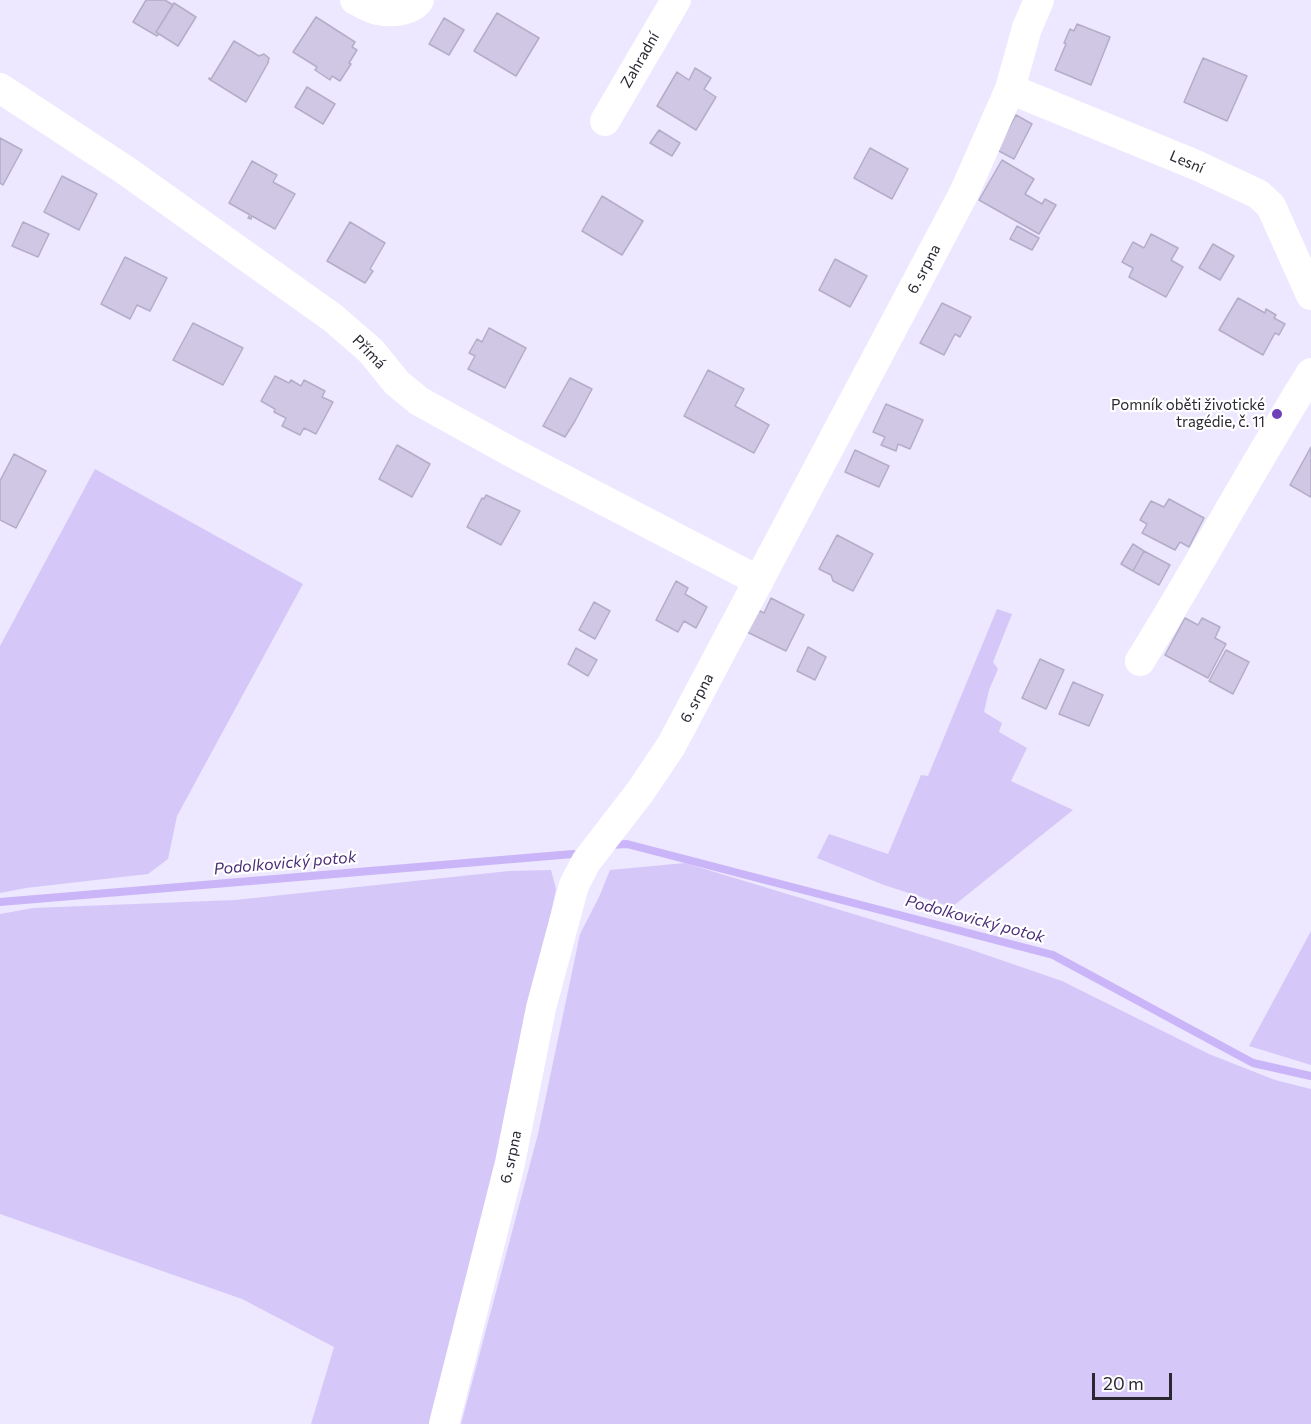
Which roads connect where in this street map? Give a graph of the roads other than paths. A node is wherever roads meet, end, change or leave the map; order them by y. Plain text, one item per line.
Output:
1 (355, 0) edge
2 (419, 0) edge
3 (676, 0) edge
4 (1039, 0) edge
5 (0, 88) edge
6 (1010, 89) junction
7 (605, 121) dead end
8 (1311, 295) edge
9 (1311, 373) edge
10 (759, 581) junction
11 (1140, 661) dead end
12 (444, 1424) edge

1 - 2 street
3 - 7 street, Zahradní
4 - 6 street, 6. srpna
5 - 10 street, Přímá
6 - 8 street, Lesní
6 - 10 street, 6. srpna
9 - 11 street
10 - 12 street, 6. srpna

